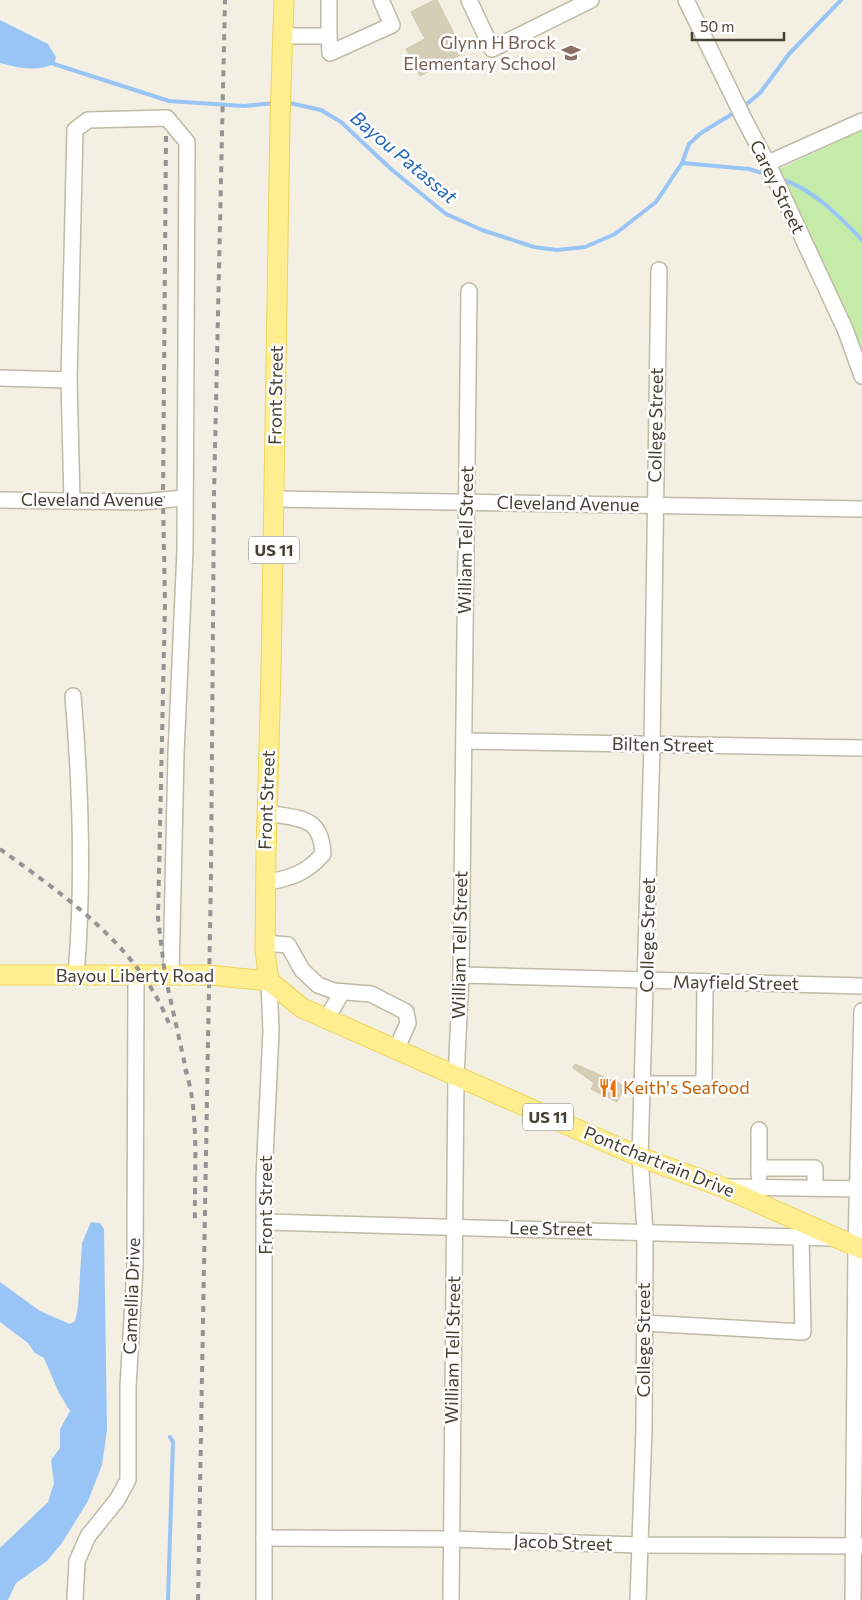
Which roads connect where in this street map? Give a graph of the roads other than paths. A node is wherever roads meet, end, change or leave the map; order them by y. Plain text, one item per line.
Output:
1 (284, 0) edge
2 (329, 0) edge
3 (381, 0) edge
4 (469, 0) edge
5 (591, 0) edge
6 (686, 0) edge
7 (283, 36) junction
8 (328, 36) junction
9 (862, 121) edge
10 (768, 164) junction
11 (658, 270) dead end
12 (469, 291) dead end
13 (862, 376) edge
14 (0, 378) edge
15 (68, 380) junction
16 (184, 498) junction
17 (275, 499) junction
18 (0, 500) edge
19 (72, 501) junction
20 (466, 502) junction
21 (655, 506) junction
22 (862, 509) edge
23 (73, 696) dead end
24 (464, 741) junction
25 (652, 745) junction
26 (862, 748) edge
27 (267, 813) junction
28 (265, 883) junction
29 (265, 943) junction
30 (0, 975) edge
31 (76, 975) junction
32 (461, 975) junction
33 (136, 976) junction
34 (171, 976) junction
35 (269, 981) junction
36 (647, 981) junction
37 (705, 983) junction
38 (862, 986) edge
39 (342, 992) junction
40 (862, 1011) edge
41 (326, 1020) junction
42 (396, 1050) junction
43 (456, 1077) junction
44 (644, 1084) junction
45 (759, 1130) dead end
46 (640, 1157) junction
47 (759, 1168) junction
48 (722, 1187) junction
49 (759, 1187) junction
50 (815, 1188) junction
51 (860, 1189) edge
52 (266, 1222) junction
53 (455, 1227) junction
54 (645, 1232) junction
55 (801, 1237) junction
56 (836, 1238) junction
57 (859, 1248) edge
58 (644, 1323) junction
59 (264, 1538) junction
60 (452, 1539) junction
61 (639, 1545) junction
62 (858, 1546) edge
63 (75, 1600) edge
64 (264, 1600) edge
65 (451, 1600) edge
66 (638, 1600) edge
67 (853, 1600) edge

1 - 7 main road, Front Street / US 11
2 - 8 street
3 - 8 street
4 - 5 street
6 - 10 street, Carey Street
7 - 8 street
7 - 17 main road, Front Street / US 11
9 - 10 street
10 - 13 street, Carey Street
11 - 21 street, College Street
12 - 20 street, William Tell Street
14 - 15 street
15 - 16 street
15 - 19 street
16 - 19 street, Cleveland Avenue
16 - 34 street
17 - 20 street, Cleveland Avenue
17 - 27 main road, Front Street / US 11
18 - 19 street, Cleveland Avenue
20 - 21 street, Cleveland Avenue
20 - 24 street, William Tell Street
21 - 22 street, Cleveland Avenue
21 - 25 street, College Street
23 - 31 street
24 - 25 street, Bilten Street
24 - 32 street, William Tell Street
25 - 26 street, Bilten Street
25 - 36 street, College Street
27 - 28 main road, Front Street / US 11
27 - 28 street
28 - 29 main road, Front Street / US 11
29 - 35 main road, Front Street / US 11
29 - 39 street
30 - 31 main road, Bayou Liberty Road
31 - 33 main road, Bayou Liberty Road
32 - 36 street, Mayfield Street
32 - 43 street, William Tell Street
33 - 34 main road, Bayou Liberty Road
33 - 63 street, Camellia Drive
34 - 35 main road, Bayou Liberty Road
35 - 41 main road, Pontchartrain Drive / US 11
35 - 52 street, Front Street
36 - 37 street, Mayfield Street
36 - 44 street, College Street
37 - 38 street, Mayfield Street
37 - 44 street
39 - 41 street
39 - 42 street
40 - 51 street
41 - 42 main road, Pontchartrain Drive / US 11
42 - 43 main road, Pontchartrain Drive / US 11
43 - 46 main road, Pontchartrain Drive / US 11
43 - 53 street, William Tell Street
44 - 46 street, College Street
45 - 47 street
46 - 48 main road, Pontchartrain Drive / US 11
46 - 54 street, College Street
47 - 49 street
47 - 50 street
48 - 49 street
48 - 56 main road, Pontchartrain Drive / US 11
49 - 50 street
50 - 51 street
51 - 57 street
52 - 53 street, Lee Street
52 - 59 street, Front Street
53 - 54 street, Lee Street
53 - 60 street, William Tell Street
54 - 55 street, Lee Street
54 - 58 street, College Street
55 - 56 street, Lee Street
55 - 58 street
56 - 57 main road, Pontchartrain Drive / US 11
57 - 62 street
58 - 61 street, College Street
59 - 60 street, Jacob Street
59 - 64 street, Front Street
60 - 61 street, Jacob Street
60 - 65 street, William Tell Street
61 - 62 street, Jacob Street
61 - 66 street, College Street
62 - 67 street

